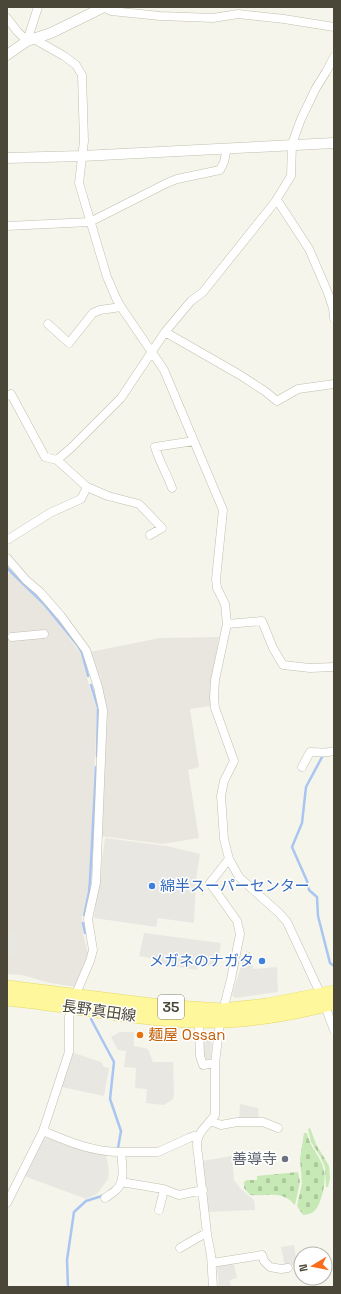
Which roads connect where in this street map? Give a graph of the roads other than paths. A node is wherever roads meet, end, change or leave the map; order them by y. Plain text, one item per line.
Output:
1 (38, 7) edge
2 (103, 7) edge
3 (7, 18) edge
4 (334, 27) edge
5 (30, 40) junction
6 (7, 55) edge
7 (334, 57) edge
8 (334, 143) edge
9 (292, 144) junction
10 (227, 148) junction
11 (82, 156) junction
12 (7, 158) edge
13 (275, 202) junction
14 (90, 222) junction
15 (7, 226) edge
16 (121, 307) junction
17 (334, 318) edge
18 (48, 324) dead end
19 (165, 332) junction
20 (152, 351) junction
21 (334, 384) edge
22 (7, 396) edge
23 (194, 441) junction
24 (57, 460) junction
25 (88, 487) junction
26 (172, 488) dead end
27 (150, 535) dead end
28 (7, 540) edge
29 (7, 558) edge
30 (226, 624) junction
31 (44, 634) dead end
32 (12, 637) dead end
33 (334, 667) edge
34 (334, 751) edge
35 (302, 767) dead end
36 (228, 859) junction
37 (7, 987) edge
38 (7, 999) edge
39 (329, 999) edge
40 (74, 1001) junction
41 (221, 1016) junction
42 (200, 1027) dead end
43 (334, 1030) edge
44 (215, 1063) junction
45 (211, 1121) junction
46 (278, 1128) dead end
47 (43, 1131) junction
48 (198, 1137) junction
49 (120, 1152) junction
50 (121, 1182) junction
51 (164, 1190) junction
52 (203, 1190) junction
53 (105, 1198) dead end
54 (7, 1203) edge
55 (159, 1210) dead end
56 (207, 1233) junction
57 (180, 1248) dead end
58 (212, 1264) junction
59 (288, 1268) dead end
60 (213, 1287) edge

1 - 5 street
2 - 4 street
2 - 5 street
3 - 5 street
5 - 6 street
5 - 11 street
7 - 9 street
8 - 9 street
9 - 10 street
9 - 13 street
10 - 11 street
10 - 14 street
11 - 12 street
11 - 14 street
13 - 17 street
13 - 19 street
14 - 15 street
14 - 16 street
16 - 18 street
16 - 20 street
19 - 20 street
19 - 21 street
20 - 23 street
20 - 24 street
22 - 24 street
23 - 26 street
23 - 30 street
24 - 25 street
25 - 27 street
25 - 28 street
29 - 40 street
30 - 33 street
30 - 36 street
31 - 32 street
34 - 35 street
36 - 39 street
36 - 41 street
37 - 40 main road, 長野真田線 / 35
38 - 40 main road, 長野真田線 / 35
39 - 41 main road, 長野真田線 / 35
39 - 43 street
40 - 41 main road, 長野真田線 / 35
40 - 47 street
41 - 44 street
42 - 44 street
44 - 45 street
45 - 46 street
45 - 48 street
47 - 49 street
47 - 54 street
48 - 49 street
48 - 52 street
49 - 50 street
50 - 51 street
50 - 53 street
51 - 52 street
51 - 55 street
52 - 56 street
56 - 57 street
56 - 58 street
58 - 59 street
58 - 60 street

